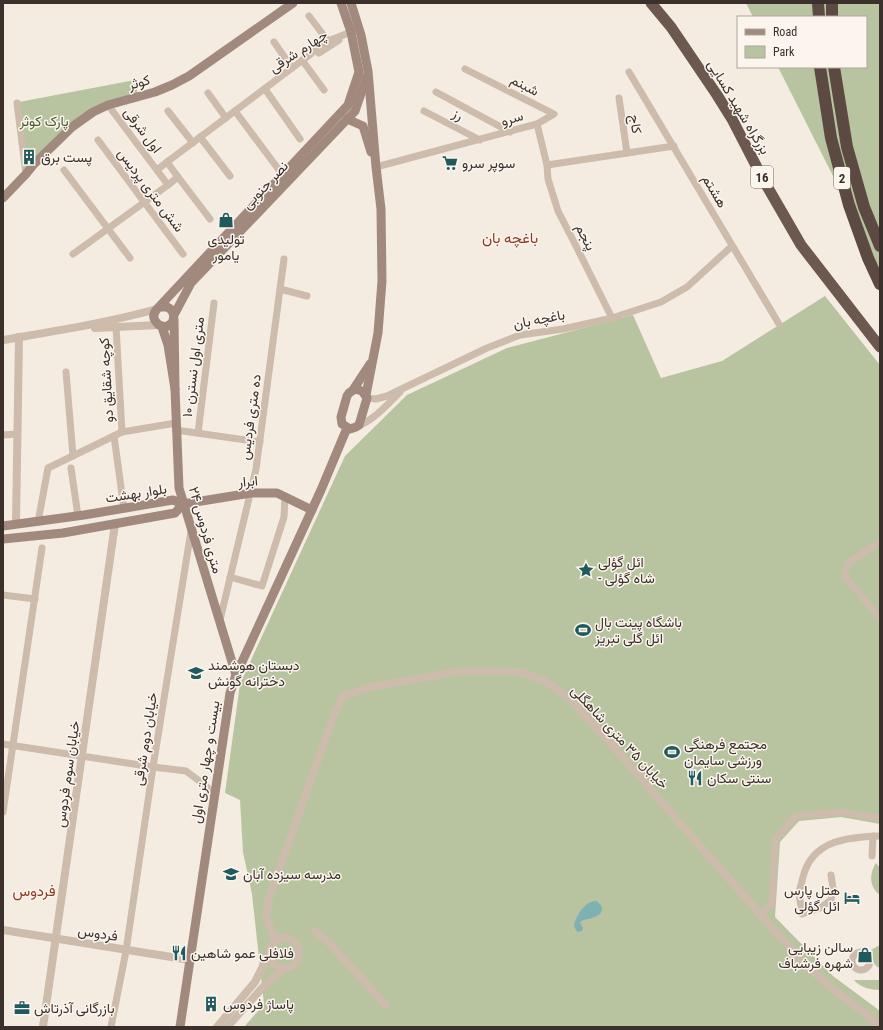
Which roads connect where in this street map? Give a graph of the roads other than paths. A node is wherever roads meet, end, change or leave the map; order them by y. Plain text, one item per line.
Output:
1 (293, 3) edge
2 (342, 3) edge
3 (351, 3) edge
4 (651, 3) edge
5 (818, 3) edge
6 (832, 3) edge
7 (309, 16) dead end
8 (819, 16) edge
9 (832, 16) edge
10 (351, 32) junction
11 (328, 41) junction
12 (274, 42) dead end
13 (302, 60) junction
14 (292, 68) junction
15 (820, 68) edge
16 (834, 68) edge
17 (465, 69) dead end
18 (368, 71) junction
19 (629, 72) dead end
20 (262, 90) junction
21 (324, 90) dead end
22 (436, 92) dead end
23 (208, 93) dead end
24 (619, 98) dead end
25 (16, 103) dead end
26 (108, 105) junction
27 (168, 110) dead end
28 (235, 111) junction
29 (424, 111) dead end
30 (226, 118) junction
31 (347, 119) junction
32 (537, 124) junction
33 (510, 132) junction
34 (200, 137) junction
35 (300, 139) dead end
36 (98, 140) dead end
37 (480, 140) junction
38 (193, 143) junction
39 (674, 146) junction
40 (627, 153) junction
41 (167, 162) junction
42 (547, 165) junction
43 (376, 167) junction
44 (64, 170) dead end
45 (157, 170) junction
46 (279, 170) dead end
47 (26, 174) junction
48 (230, 176) dead end
49 (178, 177) junction
50 (168, 184) junction
51 (3, 198) edge
52 (144, 202) junction
53 (210, 219) dead end
54 (108, 229) junction
55 (732, 246) junction
56 (880, 246) edge
57 (73, 254) dead end
58 (183, 254) dead end
59 (130, 258) dead end
60 (284, 258) dead end
61 (880, 284) edge
62 (280, 289) junction
63 (307, 296) dead end
64 (214, 303) dead end
65 (158, 308) junction
66 (174, 317) junction
67 (612, 318) junction
68 (779, 324) dead end
69 (160, 326) junction
70 (116, 327) junction
71 (72, 329) junction
72 (19, 337) junction
73 (3, 340) edge
74 (880, 347) edge
75 (373, 360) junction
76 (66, 372) dead end
77 (405, 388) junction
78 (175, 389) junction
79 (353, 390) junction
80 (367, 396) junction
81 (176, 427) junction
82 (356, 427) junction
83 (347, 428) junction
84 (122, 432) junction
85 (198, 433) junction
86 (17, 434) junction
87 (3, 435) edge
88 (114, 436) junction
89 (260, 442) junction
90 (73, 456) junction
91 (71, 468) dead end
92 (250, 494) junction
93 (285, 497) junction
94 (183, 504) junction
95 (124, 509) junction
96 (312, 510) junction
97 (78, 516) junction
98 (38, 522) junction
99 (16, 524) junction
100 (115, 524) junction
101 (3, 526) edge
102 (191, 531) junction
103 (3, 539) edge
104 (880, 542) edge
105 (42, 548) dead end
106 (230, 577) junction
107 (3, 595) edge
108 (35, 599) junction
109 (880, 618) edge
110 (219, 622) junction
111 (236, 675) junction
112 (3, 744) edge
113 (13, 745) junction
114 (82, 757) junction
115 (153, 768) junction
116 (214, 795) junction
117 (3, 812) edge
118 (880, 818) edge
119 (876, 836) edge
120 (872, 856) dead end
121 (831, 875) dead end
122 (761, 914) junction
123 (3, 930) edge
124 (315, 931) dead end
125 (56, 939) junction
126 (275, 940) junction
127 (126, 951) junction
128 (269, 954) junction
129 (190, 960) junction
130 (286, 968) junction
131 (386, 1005) dead end
132 (880, 1026) edge
133 (43, 1027) edge
134 (111, 1027) edge
135 (180, 1027) edge
136 (217, 1027) edge
137 (227, 1027) edge

1 - 26 main road, کوثر
2 - 10 main road
3 - 18 main road
4 - 74 highway, بزرگراه شهید کسایی / 16
5 - 8 highway
6 - 9 highway
7 - 11 street
10 - 11 street
10 - 20 street, چهارم شرقی
10 - 65 main road, نصر جنوبی
11 - 13 street
12 - 14 street
13 - 14 street
13 - 21 street
14 - 20 street
15 - 61 highway, 2
16 - 56 highway, 2
17 - 32 street, شبنم
18 - 31 main road, نصر جنوبی
18 - 43 main road
19 - 39 street, هشتم
20 - 28 street
20 - 35 street
22 - 33 street
23 - 30 street
24 - 40 street, کاج
25 - 47 street
26 - 45 street, اول شرقی
26 - 47 main road, کوثر
27 - 38 street
28 - 30 street
28 - 46 street
29 - 37 street, رز
30 - 34 street
31 - 43 main road
31 - 66 main road, نصر جنوبی
32 - 33 street, سرو
32 - 42 street, سرو
33 - 37 street, سرو
34 - 38 street
34 - 48 street
36 - 52 street, شش متری پردیس
37 - 43 street, سرو
38 - 41 street
39 - 40 street
39 - 55 street, هشتم
40 - 42 street
41 - 45 street
41 - 49 street
42 - 67 street, پنجم
43 - 75 main road
44 - 54 street
45 - 50 street, اول شرقی
47 - 51 main road, کوثر
49 - 50 street
49 - 53 street
50 - 52 street
52 - 54 street
52 - 58 street, شش متری پردیس
54 - 57 street
54 - 59 street
55 - 67 street, باغچه بان
55 - 68 street, هشتم
60 - 62 street, ده متری فردیس
62 - 63 street
62 - 89 street, ده متری فردیس
64 - 85 street, ۱۰ متری اول نسترن
65 - 66 main road
65 - 69 main road
65 - 71 street
66 - 69 main road
66 - 78 main road, ۲۴ متری فردوس
67 - 77 street, باغچه بان
69 - 70 street
69 - 78 main road, ۲۴ متری فردوس
70 - 71 street
70 - 84 street, کوچه شقایق دو
71 - 72 street
72 - 73 street
72 - 86 street
75 - 79 main road
75 - 80 main road
76 - 90 street
77 - 80 street
77 - 82 street
78 - 81 main road, ۲۴ متری فردوس
79 - 80 main road
79 - 83 main road
80 - 82 main road
81 - 84 street
81 - 85 street
81 - 94 main road, ۲۴ متری فردوس
82 - 83 main road
83 - 96 main road, بیست و چهار متری اول
84 - 88 street
85 - 89 street
86 - 87 street
86 - 99 street
88 - 90 street
88 - 95 street
89 - 92 street, ده متری فردیس
90 - 98 street
91 - 97 street
92 - 93 main road, ابرار
92 - 94 main road, ابرار
92 - 106 street, ده متری فردیس
93 - 96 main road, ابرار
93 - 106 street
94 - 95 main road, بلوار بهشت
94 - 100 main road, بلوار بهشت
94 - 102 main road, ۲۴ متری فردوس
95 - 97 main road, بلوار بهشت
96 - 111 main road, بیست و چهار متری اول
97 - 98 main road, بلوار بهشت
98 - 99 main road, بلوار بهشت
99 - 101 main road, بلوار بهشت
100 - 103 main road, بلوار بهشت
100 - 114 street, خیابان سوم فردوس
102 - 110 main road, ۲۴ متری فردوس
102 - 115 street, خیابان دوم شرقی
104 - 109 street
105 - 108 street
106 - 110 street, ده متری فردیس
107 - 108 street
108 - 113 street
110 - 111 main road, ۲۴ متری فردوس
111 - 116 main road, بیست و چهار متری اول
112 - 113 street
113 - 114 street
113 - 117 street
114 - 115 street
114 - 125 street, خیابان سوم فردوس
115 - 116 street
115 - 127 street, خیابان دوم شرقی
116 - 129 main road, بیست و چهار متری اول
118 - 122 street
119 - 120 street
119 - 121 street
122 - 126 street, خیابان ۳۵ متری شاهگلی
122 - 132 street, خیابان ۳۵ متری شاهگلی
123 - 125 street, فردوس
124 - 131 street
125 - 127 street, فردوس
125 - 133 street, خیابان سوم فردوس
126 - 128 street
126 - 130 street
127 - 129 street, فردوس
127 - 134 street, خیابان دوم شرقی
128 - 130 street
128 - 136 street
129 - 135 main road, بیست و چهار متری اول
130 - 137 street

